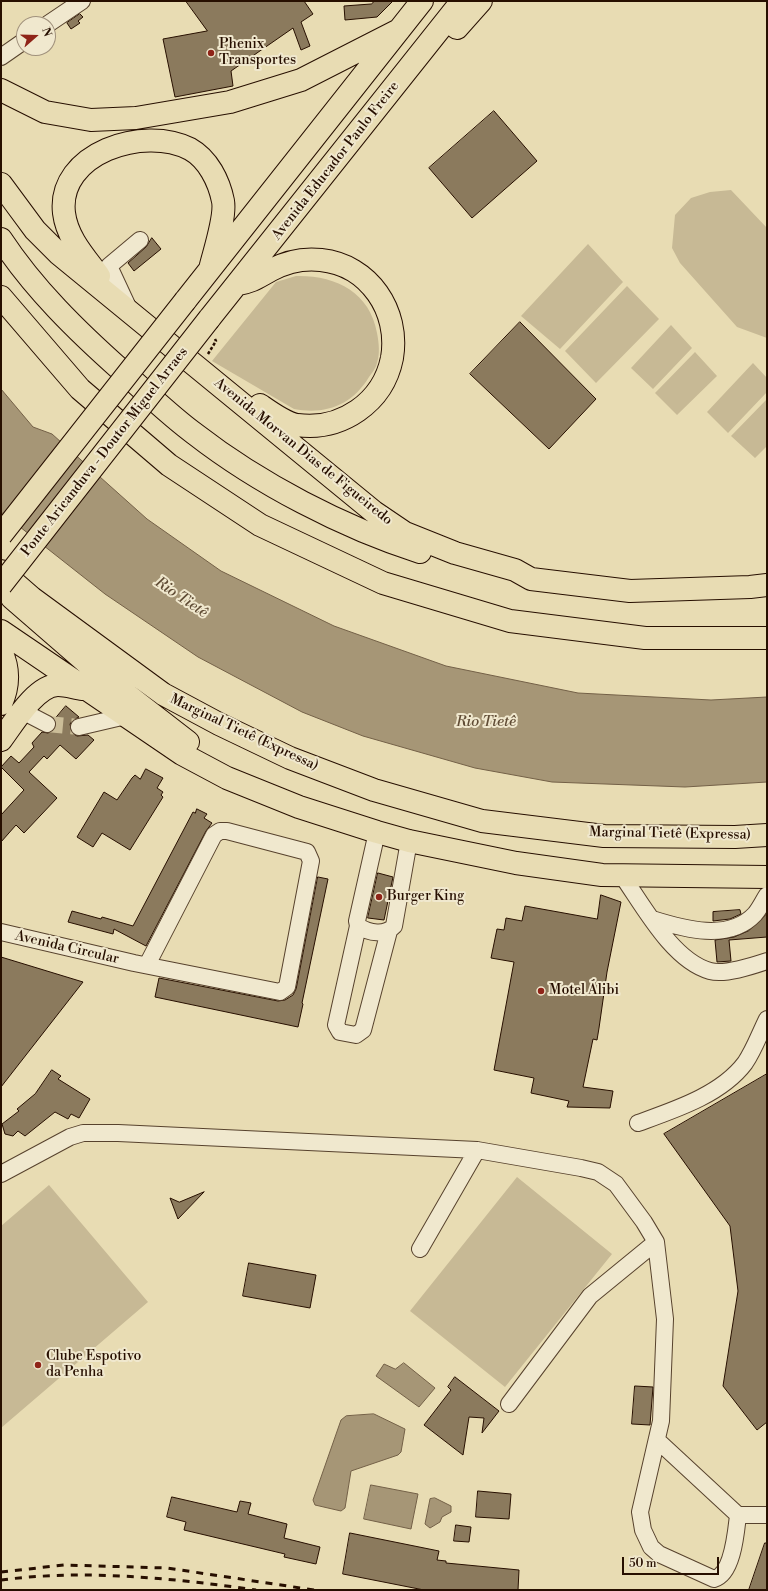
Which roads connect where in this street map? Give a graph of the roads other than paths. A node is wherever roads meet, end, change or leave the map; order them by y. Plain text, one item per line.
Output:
1 (82, 1) edge
2 (422, 1) edge
3 (462, 1) edge
4 (481, 1) edge
5 (56, 19) edge
6 (399, 30) junction
7 (16, 47) edge
8 (1, 57) edge
9 (1, 90) edge
10 (390, 92) junction
11 (1, 184) edge
12 (1, 239) edge
13 (140, 240) dead end
14 (80, 251) junction
15 (109, 266) junction
16 (210, 269) junction
17 (238, 284) junction
18 (1, 297) edge
19 (127, 310) junction
20 (209, 319) joint
21 (211, 378) junction
22 (1, 535) edge
23 (1, 571) edge
24 (532, 579) junction
25 (1, 585) edge
26 (767, 585) edge
27 (1, 631) edge
28 (767, 638) edge
29 (1, 651) edge
30 (87, 690) junction
31 (1, 704) edge
32 (22, 711) junction
33 (126, 716) junction
34 (46, 724) tunnel mouth
35 (79, 727) tunnel mouth
36 (1, 740) edge
37 (227, 778) junction
38 (378, 832) junction
39 (767, 835) edge
40 (409, 841) junction
41 (623, 877) junction
42 (767, 877) edge
43 (767, 895) edge
44 (652, 919) junction
45 (358, 926) junction
46 (389, 931) junction
47 (1, 932) edge
48 (767, 961) edge
49 (141, 964) junction
50 (767, 1019) edge
51 (638, 1123) dead end
52 (477, 1150) junction
53 (1, 1174) edge
54 (656, 1242) junction
55 (420, 1249) dead end
56 (509, 1404) dead end
57 (657, 1440) junction
58 (738, 1515) junction
59 (767, 1515) edge

1 - 5 street
2 - 6 highway
3 - 10 highway, Avenida Educador Paulo Freire
4 - 10 highway
6 - 9 highway
6 - 16 highway
7 - 8 street
10 - 17 highway, Avenida Educador Paulo Freire
11 - 19 highway, Avenida Morvan Dias de Figueiredo
12 - 24 highway
13 - 15 street
14 - 15 street
14 - 16 highway
14 - 19 highway
15 - 19 street
16 - 22 highway, bridge
17 - 20 highway, Avenida Educador Paulo Freire
17 - 21 highway
18 - 28 highway
19 - 21 highway, Avenida Morvan Dias de Figueiredo
20 - 25 highway, Ponte Aricanduva - Doutor Miguel Arraes, bridge
21 - 24 highway, Avenida Morvan Dias de Figueiredo
23 - 39 highway, Marginal Tietê (Expressa)
24 - 26 highway, Avenida Morvan Dias de Figueiredo
25 - 37 highway
27 - 30 highway
29 - 31 highway
30 - 32 highway
30 - 33 highway
32 - 34 street
32 - 36 highway
33 - 35 street
33 - 37 highway
37 - 38 highway
38 - 40 highway
38 - 45 street
40 - 41 highway
40 - 46 street
41 - 42 highway
41 - 44 street
43 - 44 street
44 - 48 street
45 - 46 street
45 - 46 street
47 - 49 street, Avenida Circular
49 - 49 street, Avenida Circular
50 - 51 street
52 - 53 street
52 - 54 street
52 - 55 street
54 - 56 street
54 - 57 street
57 - 58 street
57 - 58 street
58 - 59 street

